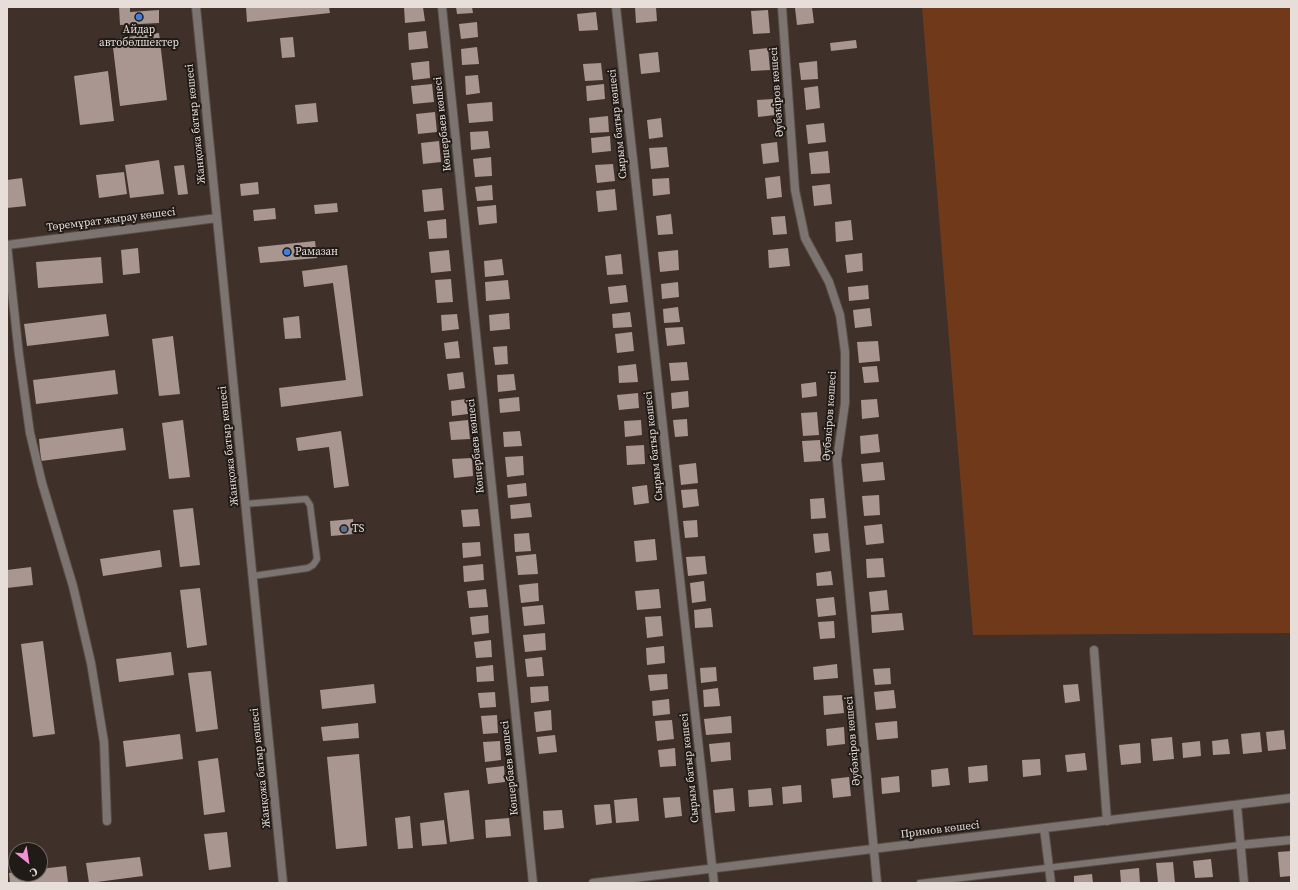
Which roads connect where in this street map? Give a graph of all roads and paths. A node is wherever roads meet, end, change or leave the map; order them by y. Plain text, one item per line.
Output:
1 (196, 7) edge
2 (442, 7) edge
3 (616, 7) edge
4 (782, 7) edge
5 (217, 218) junction
6 (7, 245) edge
7 (246, 504) junction
8 (253, 576) junction
9 (1094, 650) dead end
10 (1291, 798) edge
11 (1237, 805) junction
12 (107, 821) dead end
13 (1107, 821) junction
14 (1044, 828) junction
15 (1291, 840) edge
16 (1240, 845) junction
17 (874, 849) junction
18 (712, 868) junction
19 (1049, 868) junction
20 (283, 883) edge
21 (533, 883) edge
22 (593, 883) edge
23 (714, 883) edge
24 (877, 883) edge
25 (920, 883) edge
26 (1052, 883) edge
27 (1244, 883) edge

1 - 5 street, Жанқожа батыр көшесі
2 - 21 street, Көшербаев көшесі
3 - 18 street, Сырым батыр көшесі
4 - 17 street, Әубәкіров көшесі
5 - 6 street, Төремұрат жырау көшесі
5 - 7 street, Жанқожа батыр көшесі
6 - 12 street
7 - 8 street, Жанқожа батыр көшесі
7 - 8 lane
8 - 20 street, Жанқожа батыр көшесі
9 - 13 street
10 - 11 street, Примов көшесі
11 - 13 street, Примов көшесі
11 - 16 street
13 - 14 street, Примов көшесі
14 - 17 street, Примов көшесі
14 - 19 street
15 - 16 street
16 - 19 lane
16 - 27 street
17 - 18 street, Примов көшесі
17 - 24 street, Әубәкіров көшесі
18 - 22 street, Примов көшесі
18 - 23 street, Сырым батыр көшесі
19 - 25 lane
19 - 26 street

